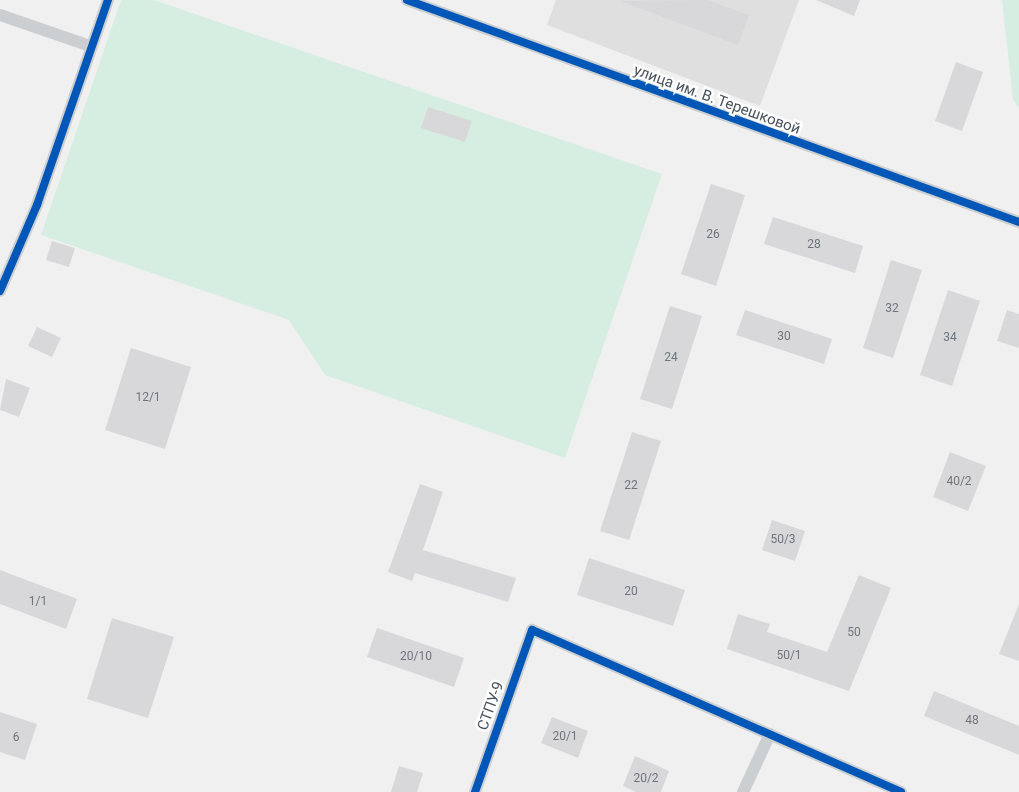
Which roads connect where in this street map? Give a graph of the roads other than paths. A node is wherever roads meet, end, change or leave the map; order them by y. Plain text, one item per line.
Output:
1 (108, 0) edge
2 (407, 0) edge
3 (0, 16) edge
4 (90, 46) junction
5 (1019, 222) edge
6 (0, 291) edge
7 (770, 734) junction
8 (475, 792) edge
9 (743, 792) edge
10 (901, 792) edge

1 - 4 street
2 - 5 street, улица им. В. Терешковой
3 - 4 street
4 - 6 street
7 - 8 street, СТПУ-9
7 - 9 street
7 - 10 street

